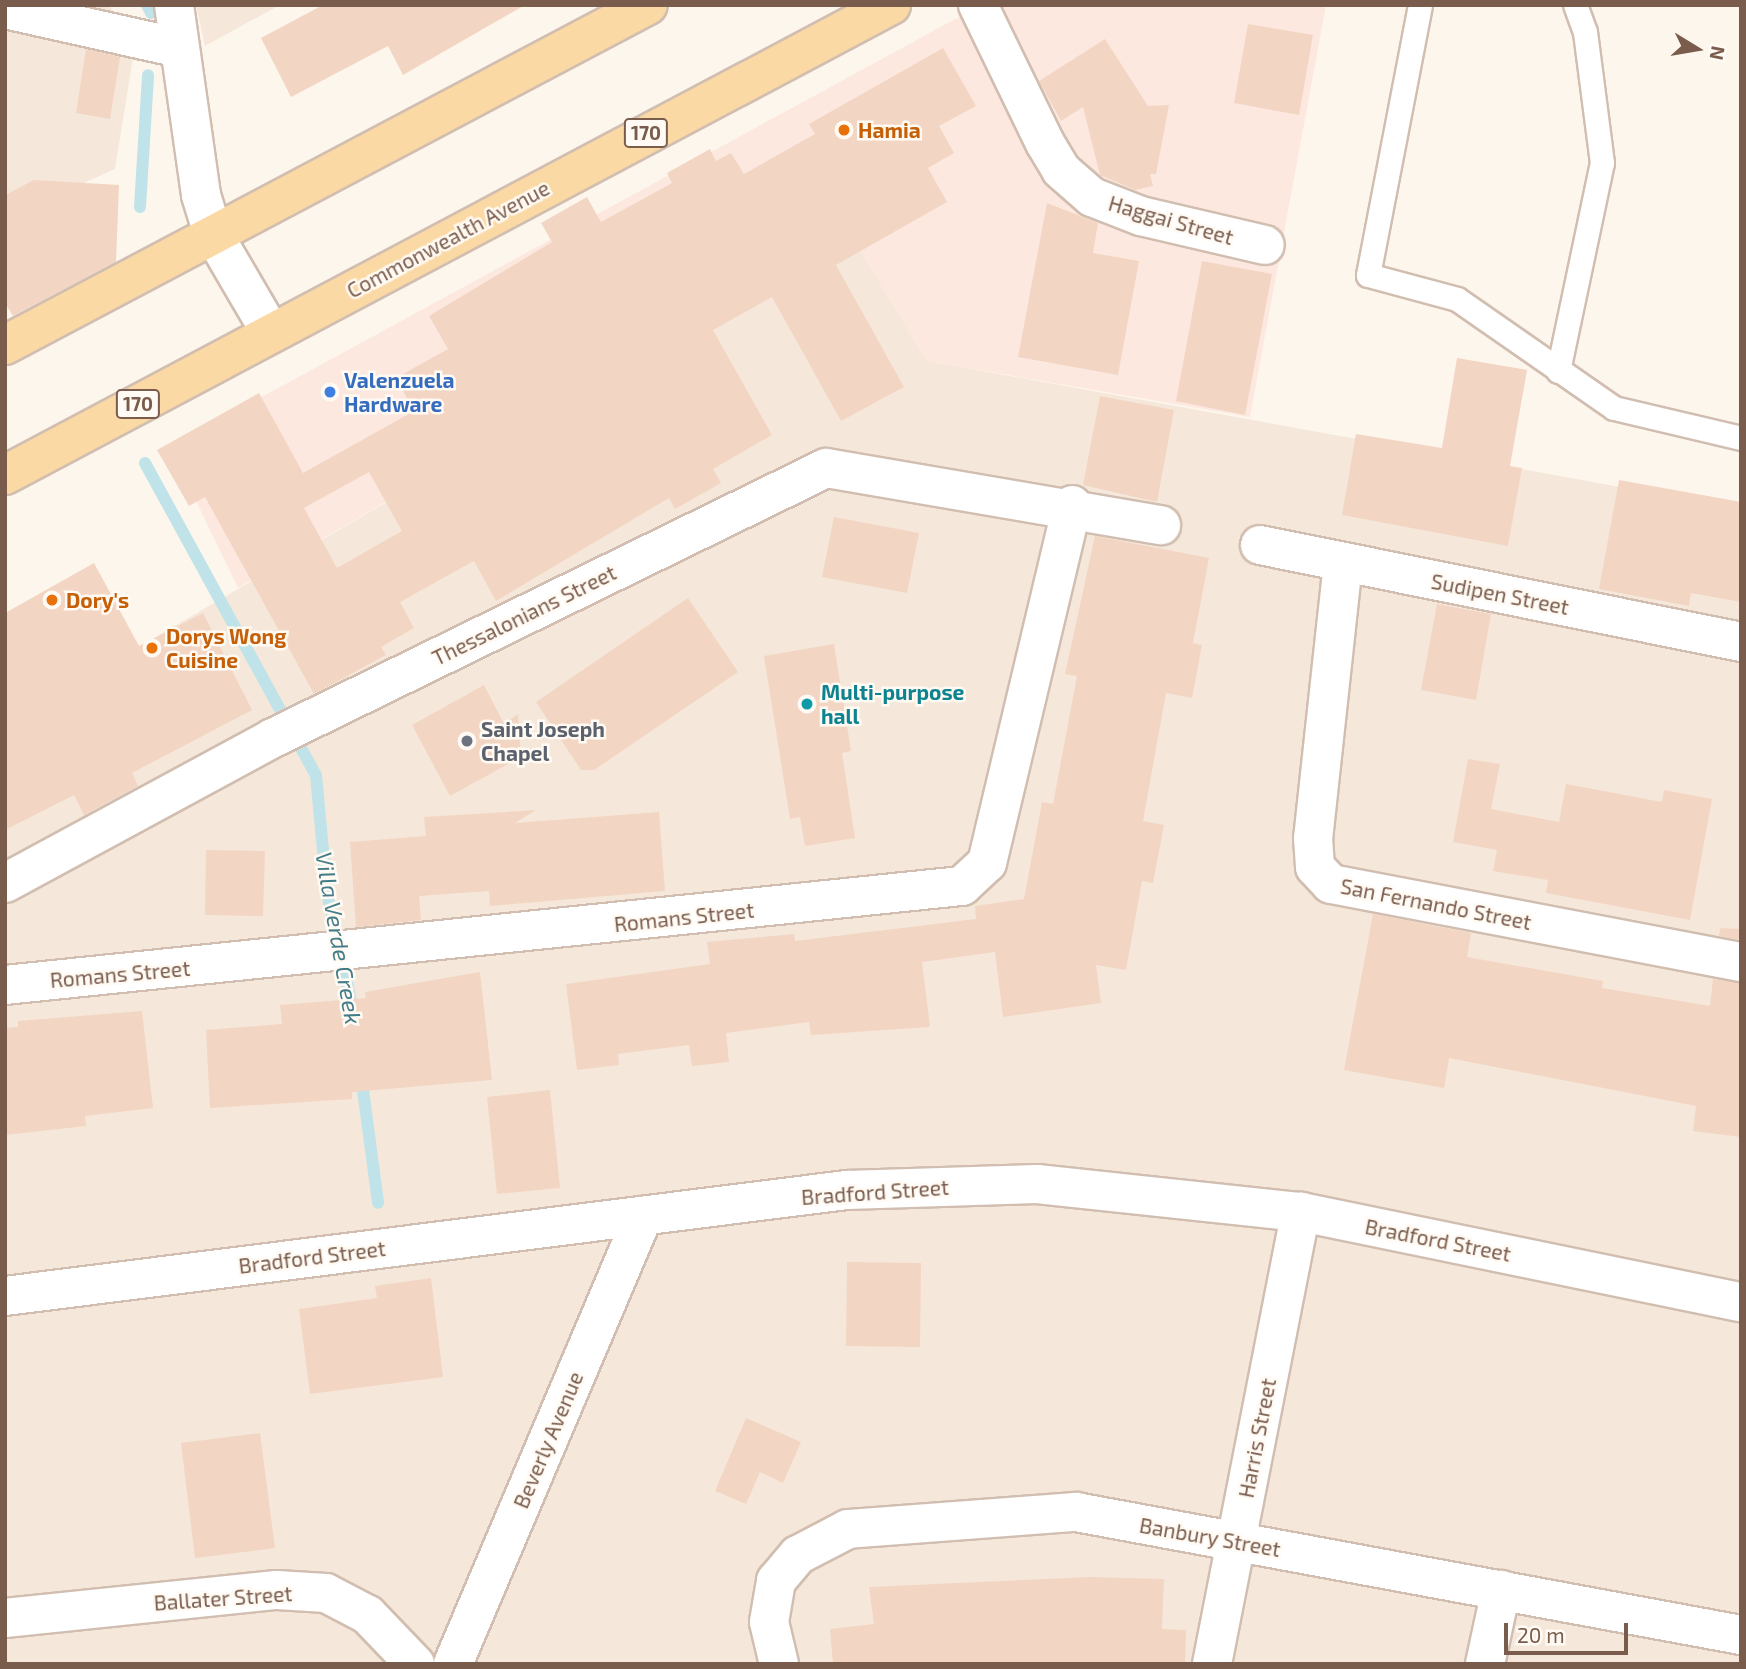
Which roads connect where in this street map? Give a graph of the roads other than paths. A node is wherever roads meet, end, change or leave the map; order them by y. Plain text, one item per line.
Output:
1 (174, 5) edge
2 (648, 5) edge
3 (891, 5) edge
4 (978, 5) edge
5 (1420, 5) edge
6 (1575, 5) edge
7 (5, 9) edge
8 (180, 48) junction
9 (212, 232) junction
10 (1265, 245) dead end
11 (271, 333) junction
12 (5, 345) edge
13 (1558, 371) junction
14 (1741, 438) edge
15 (5, 475) edge
16 (1072, 505) junction
17 (1161, 525) dead end
18 (1260, 545) dead end
19 (1343, 563) junction
20 (1741, 642) edge
21 (5, 883) edge
22 (1741, 962) edge
23 (5, 985) edge
24 (1301, 1213) junction
25 (643, 1216) junction
26 (5, 1296) edge
27 (1741, 1302) edge
28 (1237, 1542) junction
29 (1501, 1590) junction
30 (5, 1618) edge
31 (1741, 1635) edge
32 (415, 1664) edge
33 (453, 1664) edge
34 (779, 1664) edge
35 (1212, 1664) edge
36 (1485, 1664) edge

1 - 8 street
2 - 9 main road
3 - 11 main road, Commonwealth Avenue / 170
4 - 10 street, Haggai Street
5 - 13 lane
6 - 13 lane
7 - 8 street
8 - 9 street
9 - 11 street
9 - 12 main road
11 - 15 main road, Commonwealth Avenue / 170
13 - 14 lane
16 - 17 street
16 - 21 street, Thessalonians Street
16 - 23 street, Romans Street
18 - 19 street, Sudipen Street
19 - 20 street, Sudipen Street
19 - 22 street, San Fernando Street
24 - 25 street, Bradford Street
24 - 27 street, Bradford Street
24 - 28 street, Harris Street
25 - 26 street, Bradford Street
25 - 33 street, Beverly Avenue
28 - 29 street, Banbury Street
28 - 34 street, Banbury Street
28 - 35 street, Harris Street
29 - 31 street, Banbury Street
29 - 36 street
30 - 32 street, Ballater Street

